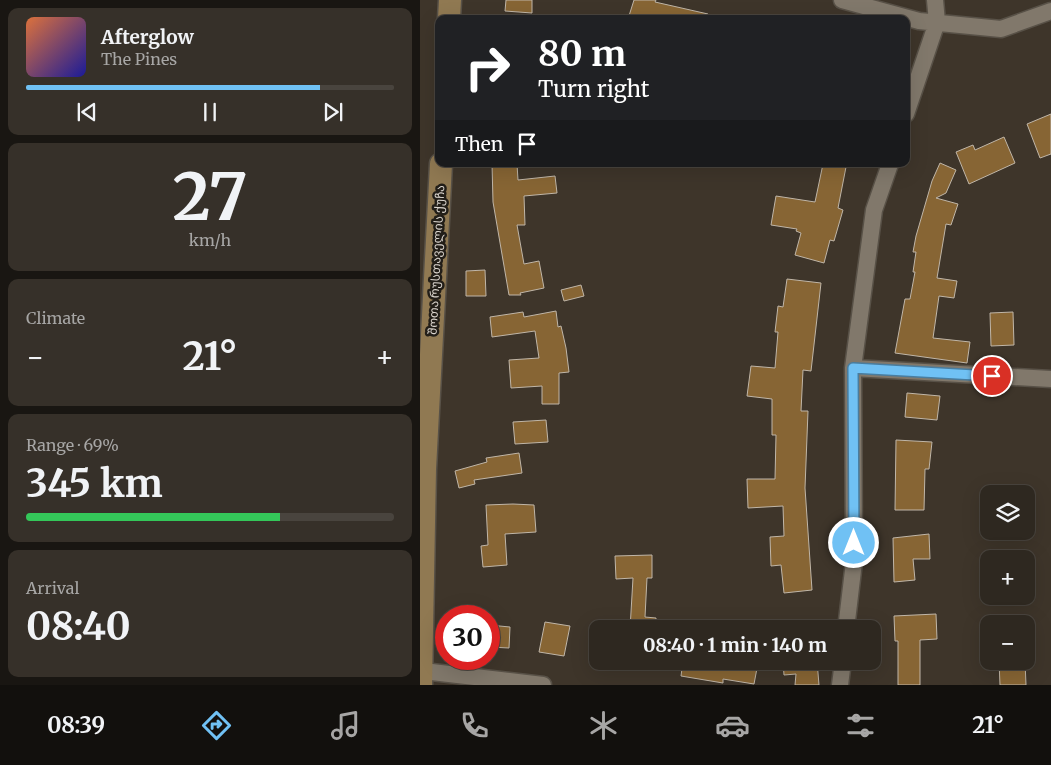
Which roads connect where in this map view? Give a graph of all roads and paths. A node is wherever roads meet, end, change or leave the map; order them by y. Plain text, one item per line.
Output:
1 (450, 0) edge
2 (842, 0) edge
3 (936, 0) edge
4 (1051, 11) edge
5 (449, 15) edge
6 (897, 15) edge
7 (910, 19) edge
8 (937, 22) junction
9 (910, 102) edge
10 (441, 167) edge
11 (889, 167) edge
12 (853, 368) junction
13 (1051, 379) edge
14 (422, 470) edge
15 (847, 620) edge
16 (842, 670) edge
17 (422, 678) edge
18 (543, 685) edge
19 (840, 685) edge

1 - 5 main road
2 - 6 street
3 - 8 street
4 - 8 street
7 - 8 street
8 - 9 street
10 - 14 main road, შოთა რუსთაველის ქუჩა
11 - 12 street
12 - 13 street
12 - 15 street
14 - 17 main road, შოთა რუსთაველის ქუჩა
16 - 19 street
17 - 18 street

